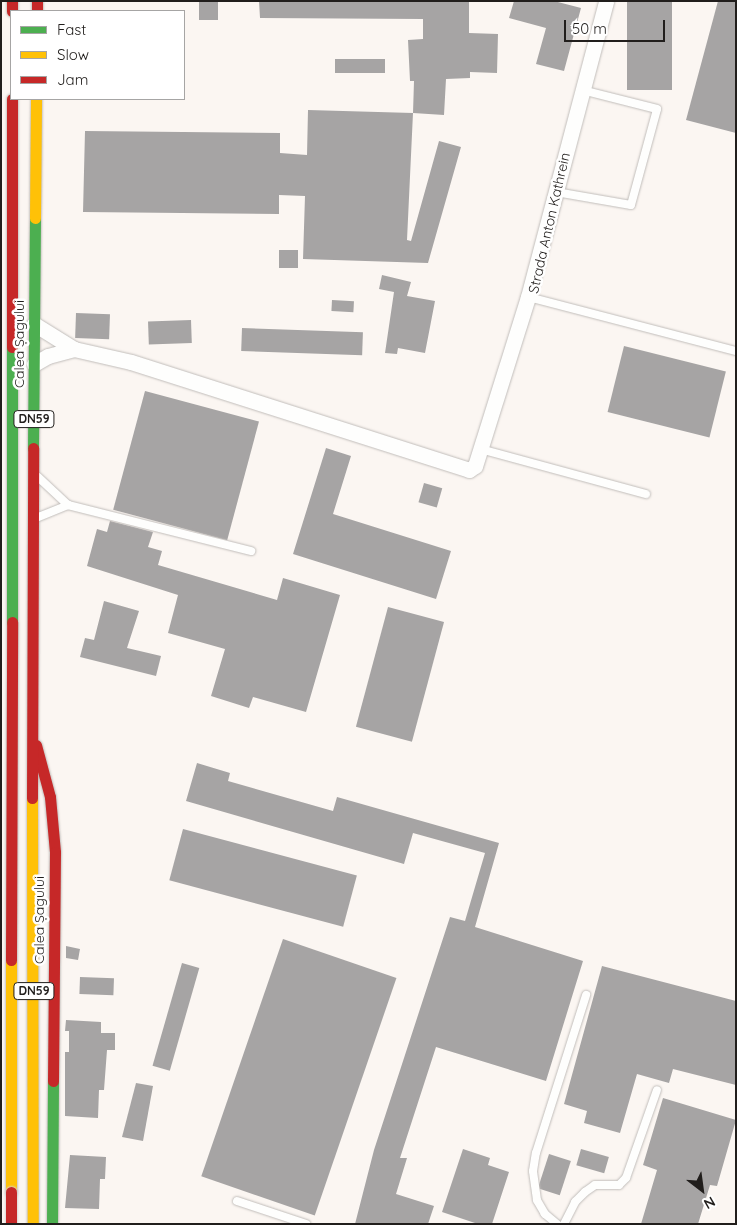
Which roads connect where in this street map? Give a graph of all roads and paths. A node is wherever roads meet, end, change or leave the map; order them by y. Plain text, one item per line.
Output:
1 (606, 1) edge
2 (582, 90) junction
3 (12, 100) edge
4 (36, 100) edge
5 (556, 192) junction
6 (528, 298) junction
7 (34, 324) junction
8 (74, 349) junction
9 (736, 351) edge
10 (34, 364) junction
11 (480, 449) junction
12 (34, 472) junction
13 (646, 494) dead end
14 (68, 505) junction
15 (33, 520) junction
16 (250, 551) dead end
17 (34, 739) junction
18 (12, 759) junction
19 (1, 787) edge
20 (586, 995) dead end
21 (657, 1090) dead end
22 (237, 1201) dead end
23 (1, 1220) edge
24 (11, 1224) edge
25 (33, 1224) edge
26 (52, 1224) edge
27 (306, 1224) edge
28 (557, 1224) edge
29 (564, 1224) edge

1 - 2 street, Strada Anton Kathrein
2 - 5 street, Strada Anton Kathrein
2 - 5 lane
3 - 18 main road, Calea Șagului / DN59
4 - 7 main road, Calea Șagului / DN59
5 - 6 street, Strada Anton Kathrein
6 - 9 lane, Strada Anton Kathrein
6 - 11 street
7 - 8 street
7 - 10 main road, Calea Șagului / DN59
8 - 10 street
8 - 11 street
10 - 12 main road, Calea Șagului / DN59
11 - 13 lane
12 - 14 lane
12 - 15 main road, Calea Șagului / DN59
14 - 15 lane
14 - 16 lane
15 - 17 main road, Calea Șagului / DN59
17 - 25 main road, Calea Șagului / DN59
17 - 26 main road, Calea Șagului
18 - 19 main road, Calea Șagului
18 - 24 main road, Calea Șagului / DN59, bridge
20 - 28 lane
21 - 29 lane
22 - 27 lane
23 - 24 main road

